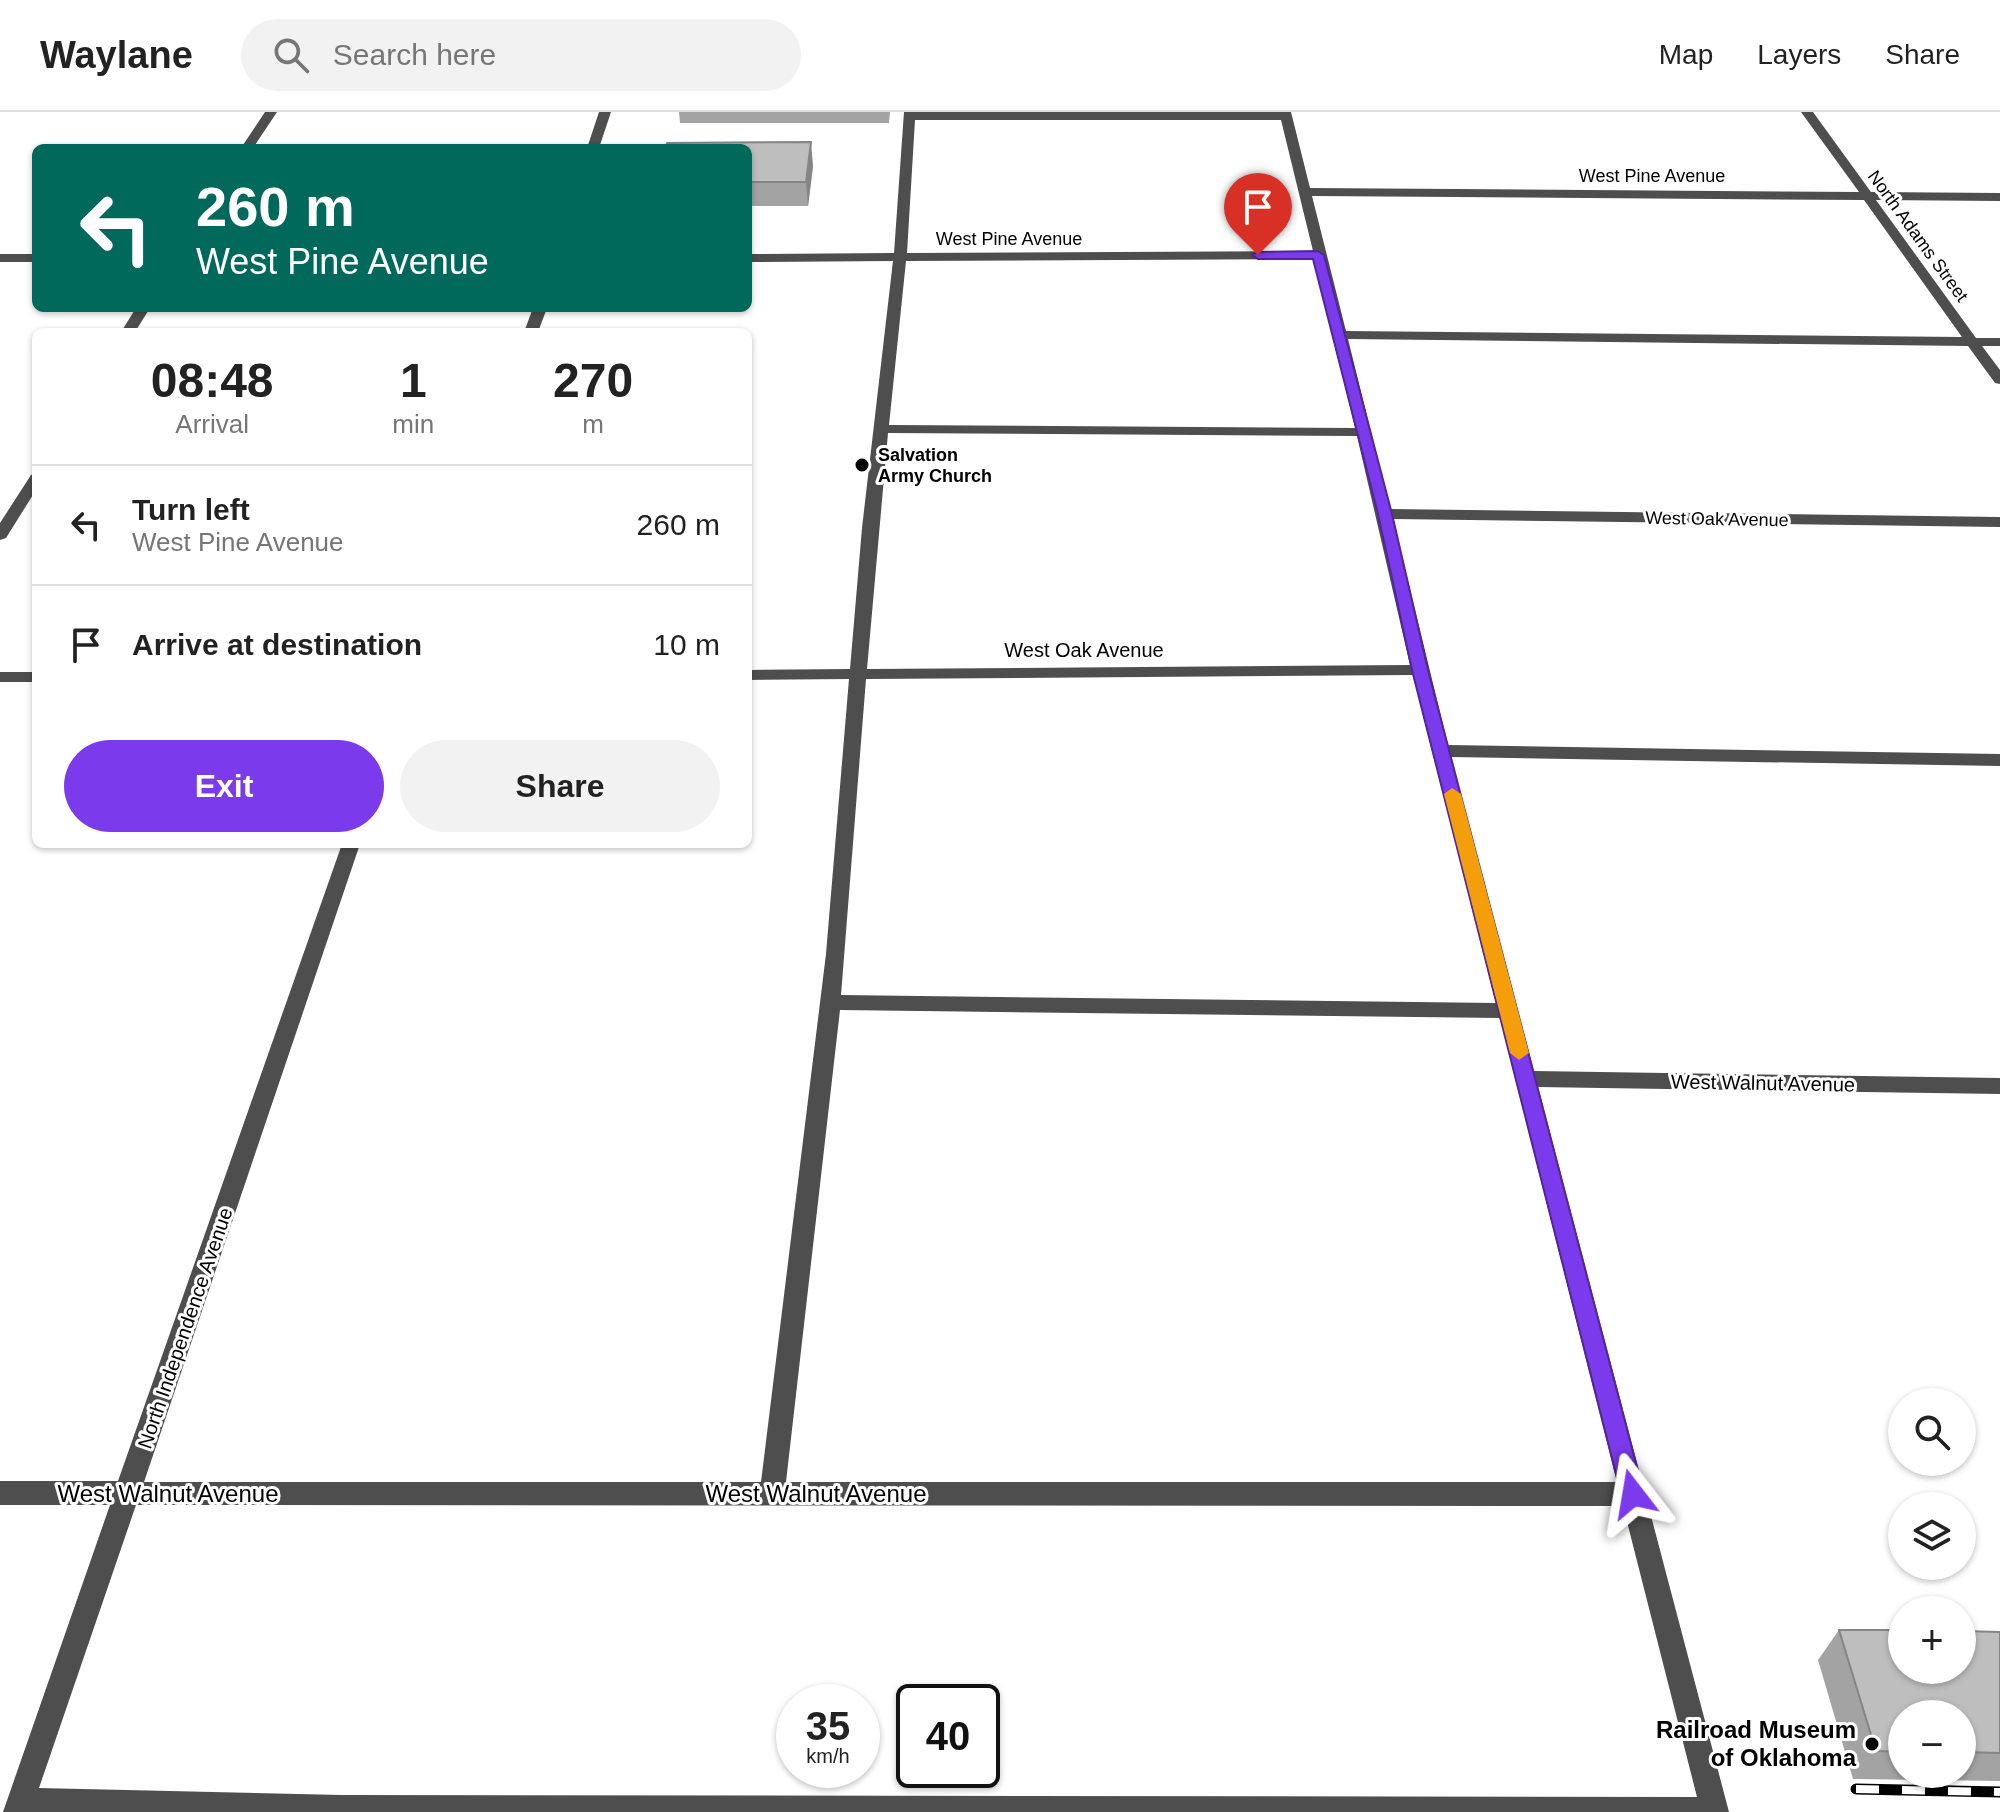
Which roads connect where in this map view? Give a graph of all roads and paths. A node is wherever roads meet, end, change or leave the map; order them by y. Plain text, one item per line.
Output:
1 (271, 112) edge
2 (605, 112) edge
3 (1807, 112) edge
4 (910, 114) edge
5 (1285, 115) edge
6 (250, 144) edge
7 (594, 144) edge
8 (1304, 192) junction
9 (1866, 196) junction
10 (2000, 197) edge
11 (1318, 255) junction
12 (900, 257) junction
13 (0, 258) edge
14 (32, 258) edge
15 (752, 258) edge
16 (1339, 335) junction
17 (1973, 342) junction
18 (2000, 342) edge
19 (2000, 380) edge
20 (881, 429) junction
21 (1364, 432) junction
22 (32, 484) edge
23 (1385, 514) junction
24 (2000, 522) edge
25 (0, 535) edge
26 (1420, 670) junction
27 (860, 674) junction
28 (752, 675) edge
29 (0, 677) edge
30 (32, 677) edge
31 (1441, 751) junction
32 (2000, 760) edge
33 (350, 848) edge
34 (828, 1002) junction
35 (1508, 1011) junction
36 (1526, 1079) junction
37 (2000, 1086) edge
38 (0, 1493) edge
39 (127, 1494) junction
40 (772, 1494) junction
41 (1633, 1494) junction
42 (18, 1807) edge
43 (1715, 1812) edge

1 - 6 street
2 - 7 street
3 - 9 street, North Adams Street
4 - 5 street
4 - 12 street
5 - 8 street
8 - 9 street, West Pine Avenue
8 - 11 street
9 - 10 street, West Pine Avenue
9 - 17 street, North Adams Street
11 - 12 street, West Pine Avenue
11 - 16 street
12 - 15 street, West Pine Avenue
12 - 20 street
13 - 14 street
16 - 17 street
16 - 21 street
17 - 18 street
17 - 19 street, North Adams Street
20 - 21 street
20 - 27 street
21 - 23 street
22 - 25 street
23 - 24 street, West Oak Avenue
23 - 26 street
26 - 27 street, West Oak Avenue
26 - 31 street
27 - 28 street, West Oak Avenue
27 - 34 street
29 - 30 street
31 - 32 street
31 - 35 street
33 - 39 street, North Independence Avenue
34 - 35 street
34 - 40 street
35 - 36 street
36 - 37 street, West Walnut Avenue
36 - 41 street
38 - 39 street, West Walnut Avenue
39 - 40 street, West Walnut Avenue
39 - 42 street, North Independence Avenue
40 - 41 street, West Walnut Avenue
41 - 43 street
42 - 43 street

